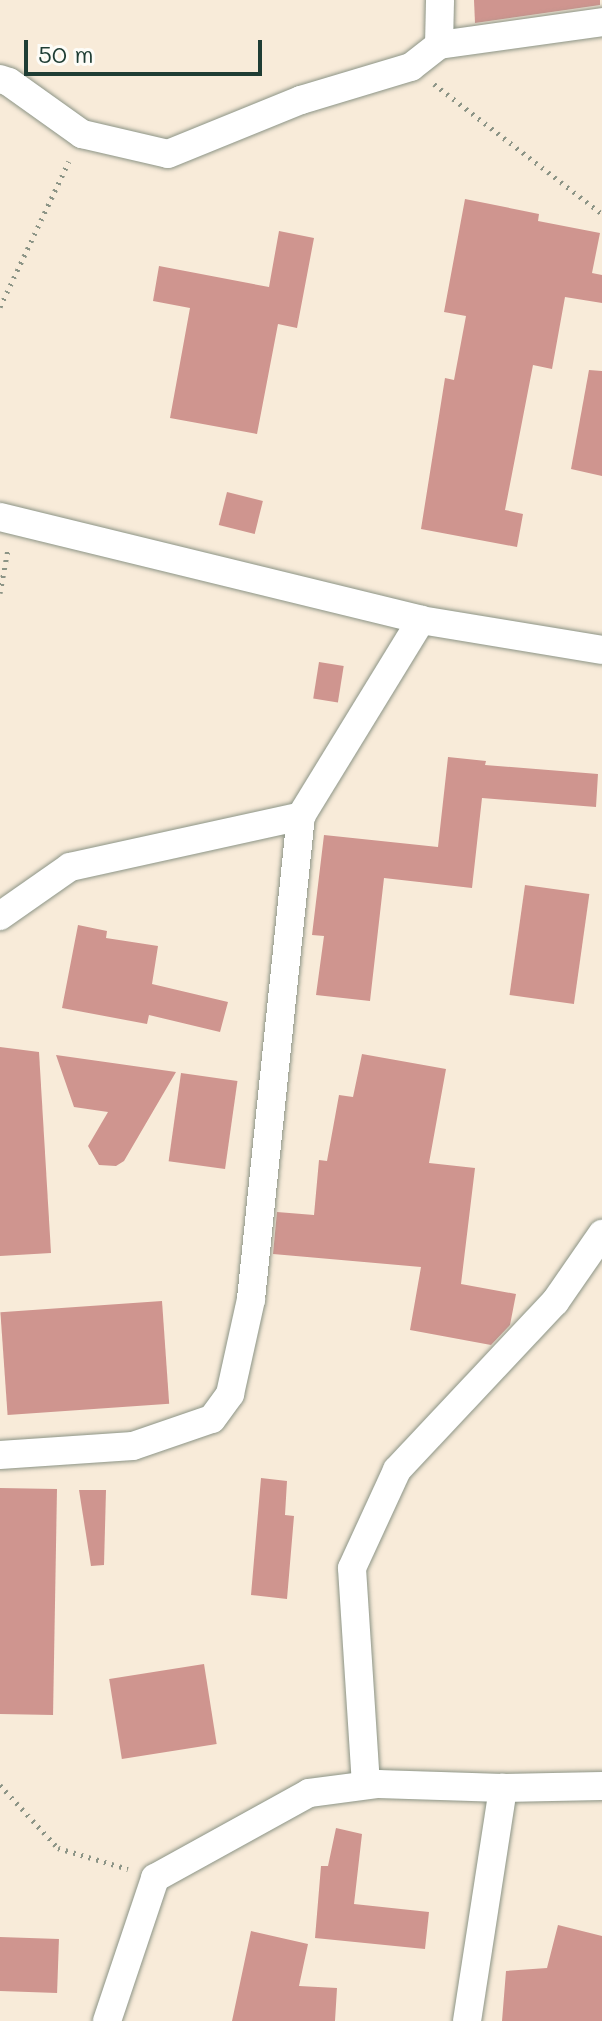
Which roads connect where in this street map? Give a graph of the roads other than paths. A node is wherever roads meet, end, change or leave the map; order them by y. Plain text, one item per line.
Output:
1 (440, 0) edge
2 (602, 22) edge
3 (439, 45) junction
4 (0, 79) edge
5 (6, 519) edge
6 (421, 620) junction
7 (602, 650) edge
8 (301, 816) junction
9 (0, 916) edge
10 (602, 1234) edge
11 (0, 1455) edge
12 (366, 1785) junction
13 (602, 1786) edge
14 (503, 1788) junction
15 (107, 2021) edge
16 (467, 2021) edge

1 - 3 street
2 - 3 street
3 - 4 street
5 - 6 street
6 - 7 street
6 - 8 street
8 - 9 street
8 - 11 street
10 - 12 street
12 - 14 street
12 - 15 street
13 - 14 street
14 - 16 street

